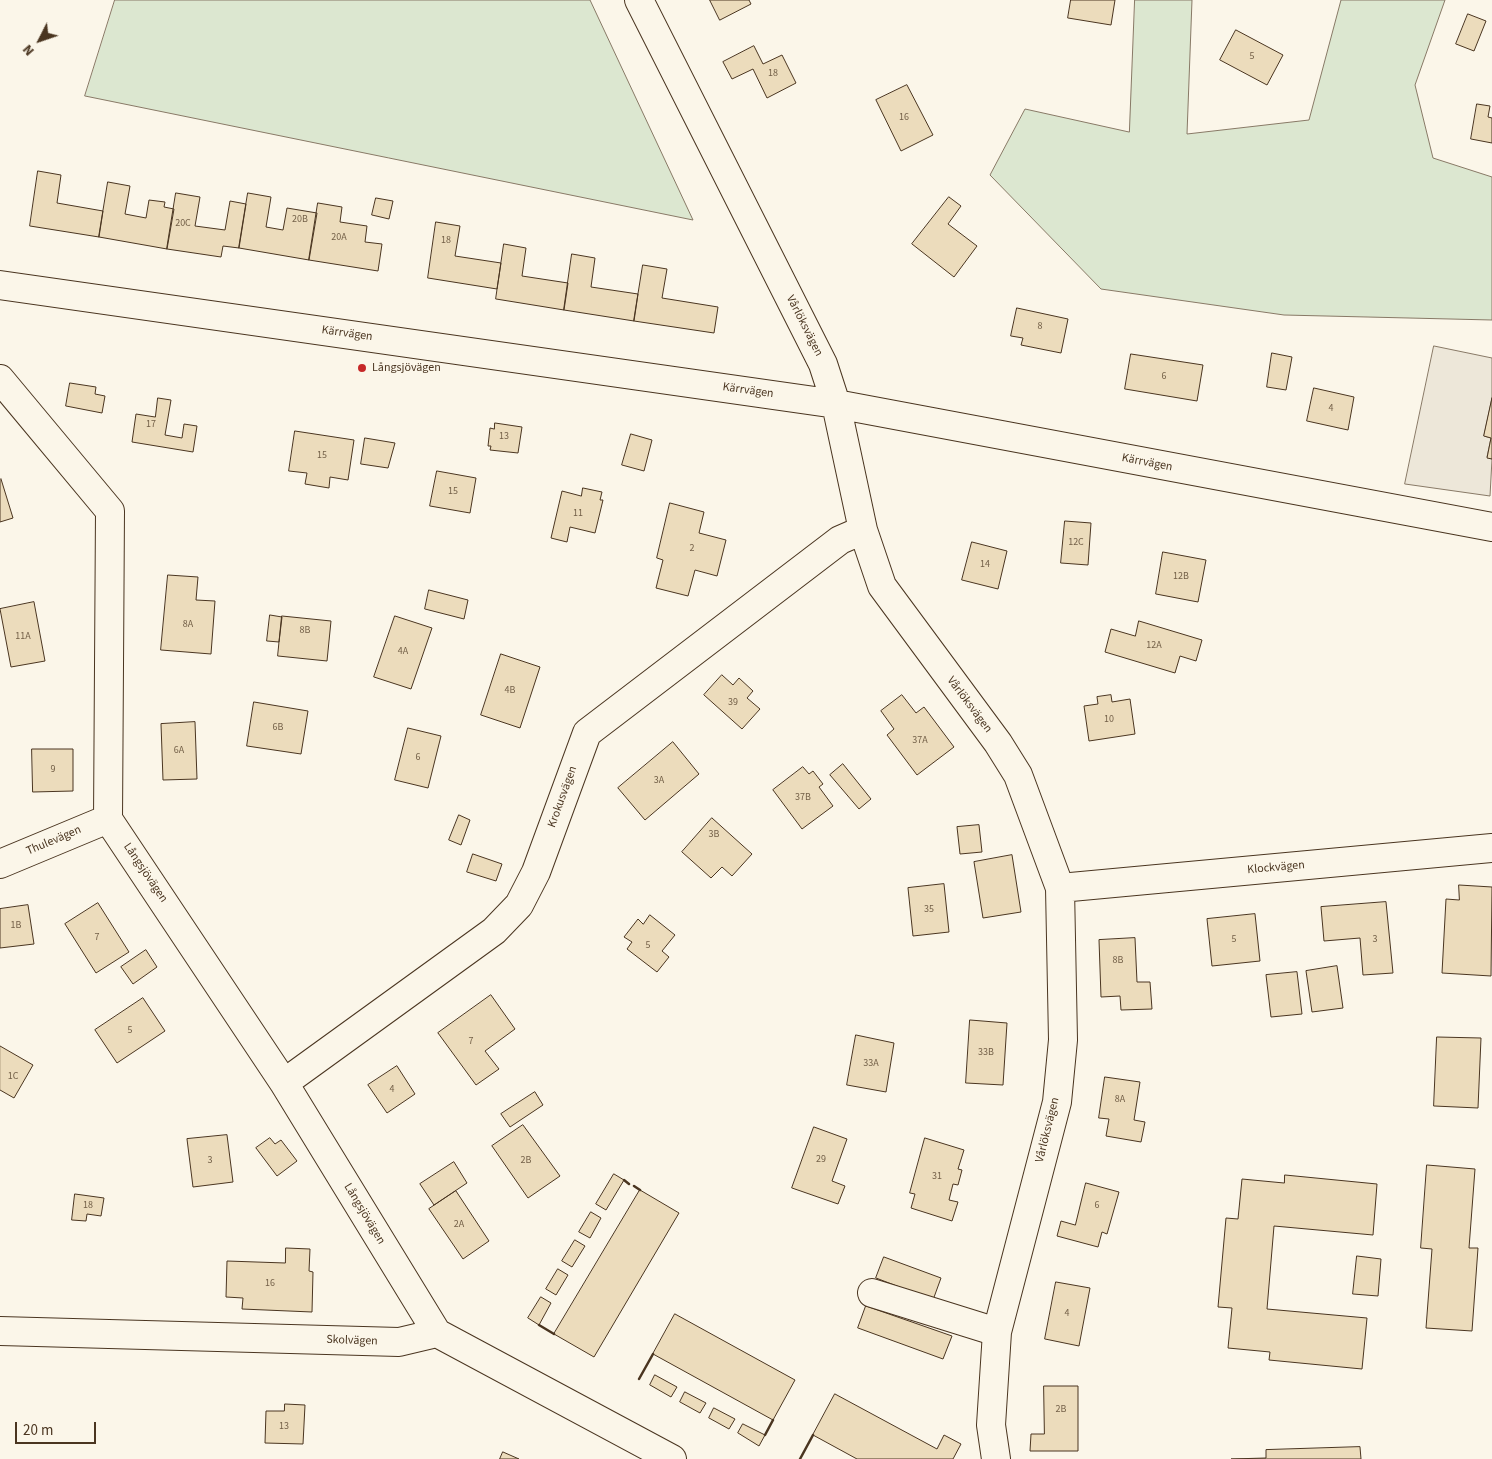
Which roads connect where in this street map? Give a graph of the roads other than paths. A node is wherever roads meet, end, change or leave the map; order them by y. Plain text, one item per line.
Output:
1 (638, 0) edge
2 (0, 285) edge
3 (0, 379) edge
4 (836, 404) junction
5 (1492, 526) edge
6 (863, 530) junction
7 (108, 819) junction
8 (1492, 848) edge
9 (0, 864) edge
10 (1060, 888) junction
11 (284, 1083) junction
12 (872, 1293) dead end
13 (0, 1331) edge
14 (997, 1332) junction
15 (437, 1333) junction
16 (672, 1459) edge
17 (996, 1459) edge

1 - 4 street, Vårlöksvägen
2 - 4 street, Kärrvägen
3 - 7 street
4 - 5 street, Kärrvägen
4 - 6 street, Vårlöksvägen
6 - 10 street, Vårlöksvägen
6 - 11 street, Krokusvägen
7 - 9 street, Thulevägen
7 - 11 street, Långsjövägen
8 - 10 street, Klockvägen
10 - 14 street, Vårlöksvägen
11 - 15 street, Långsjövägen
12 - 14 street
13 - 15 street, Skolvägen
14 - 17 street, Vårlöksvägen
15 - 16 street

